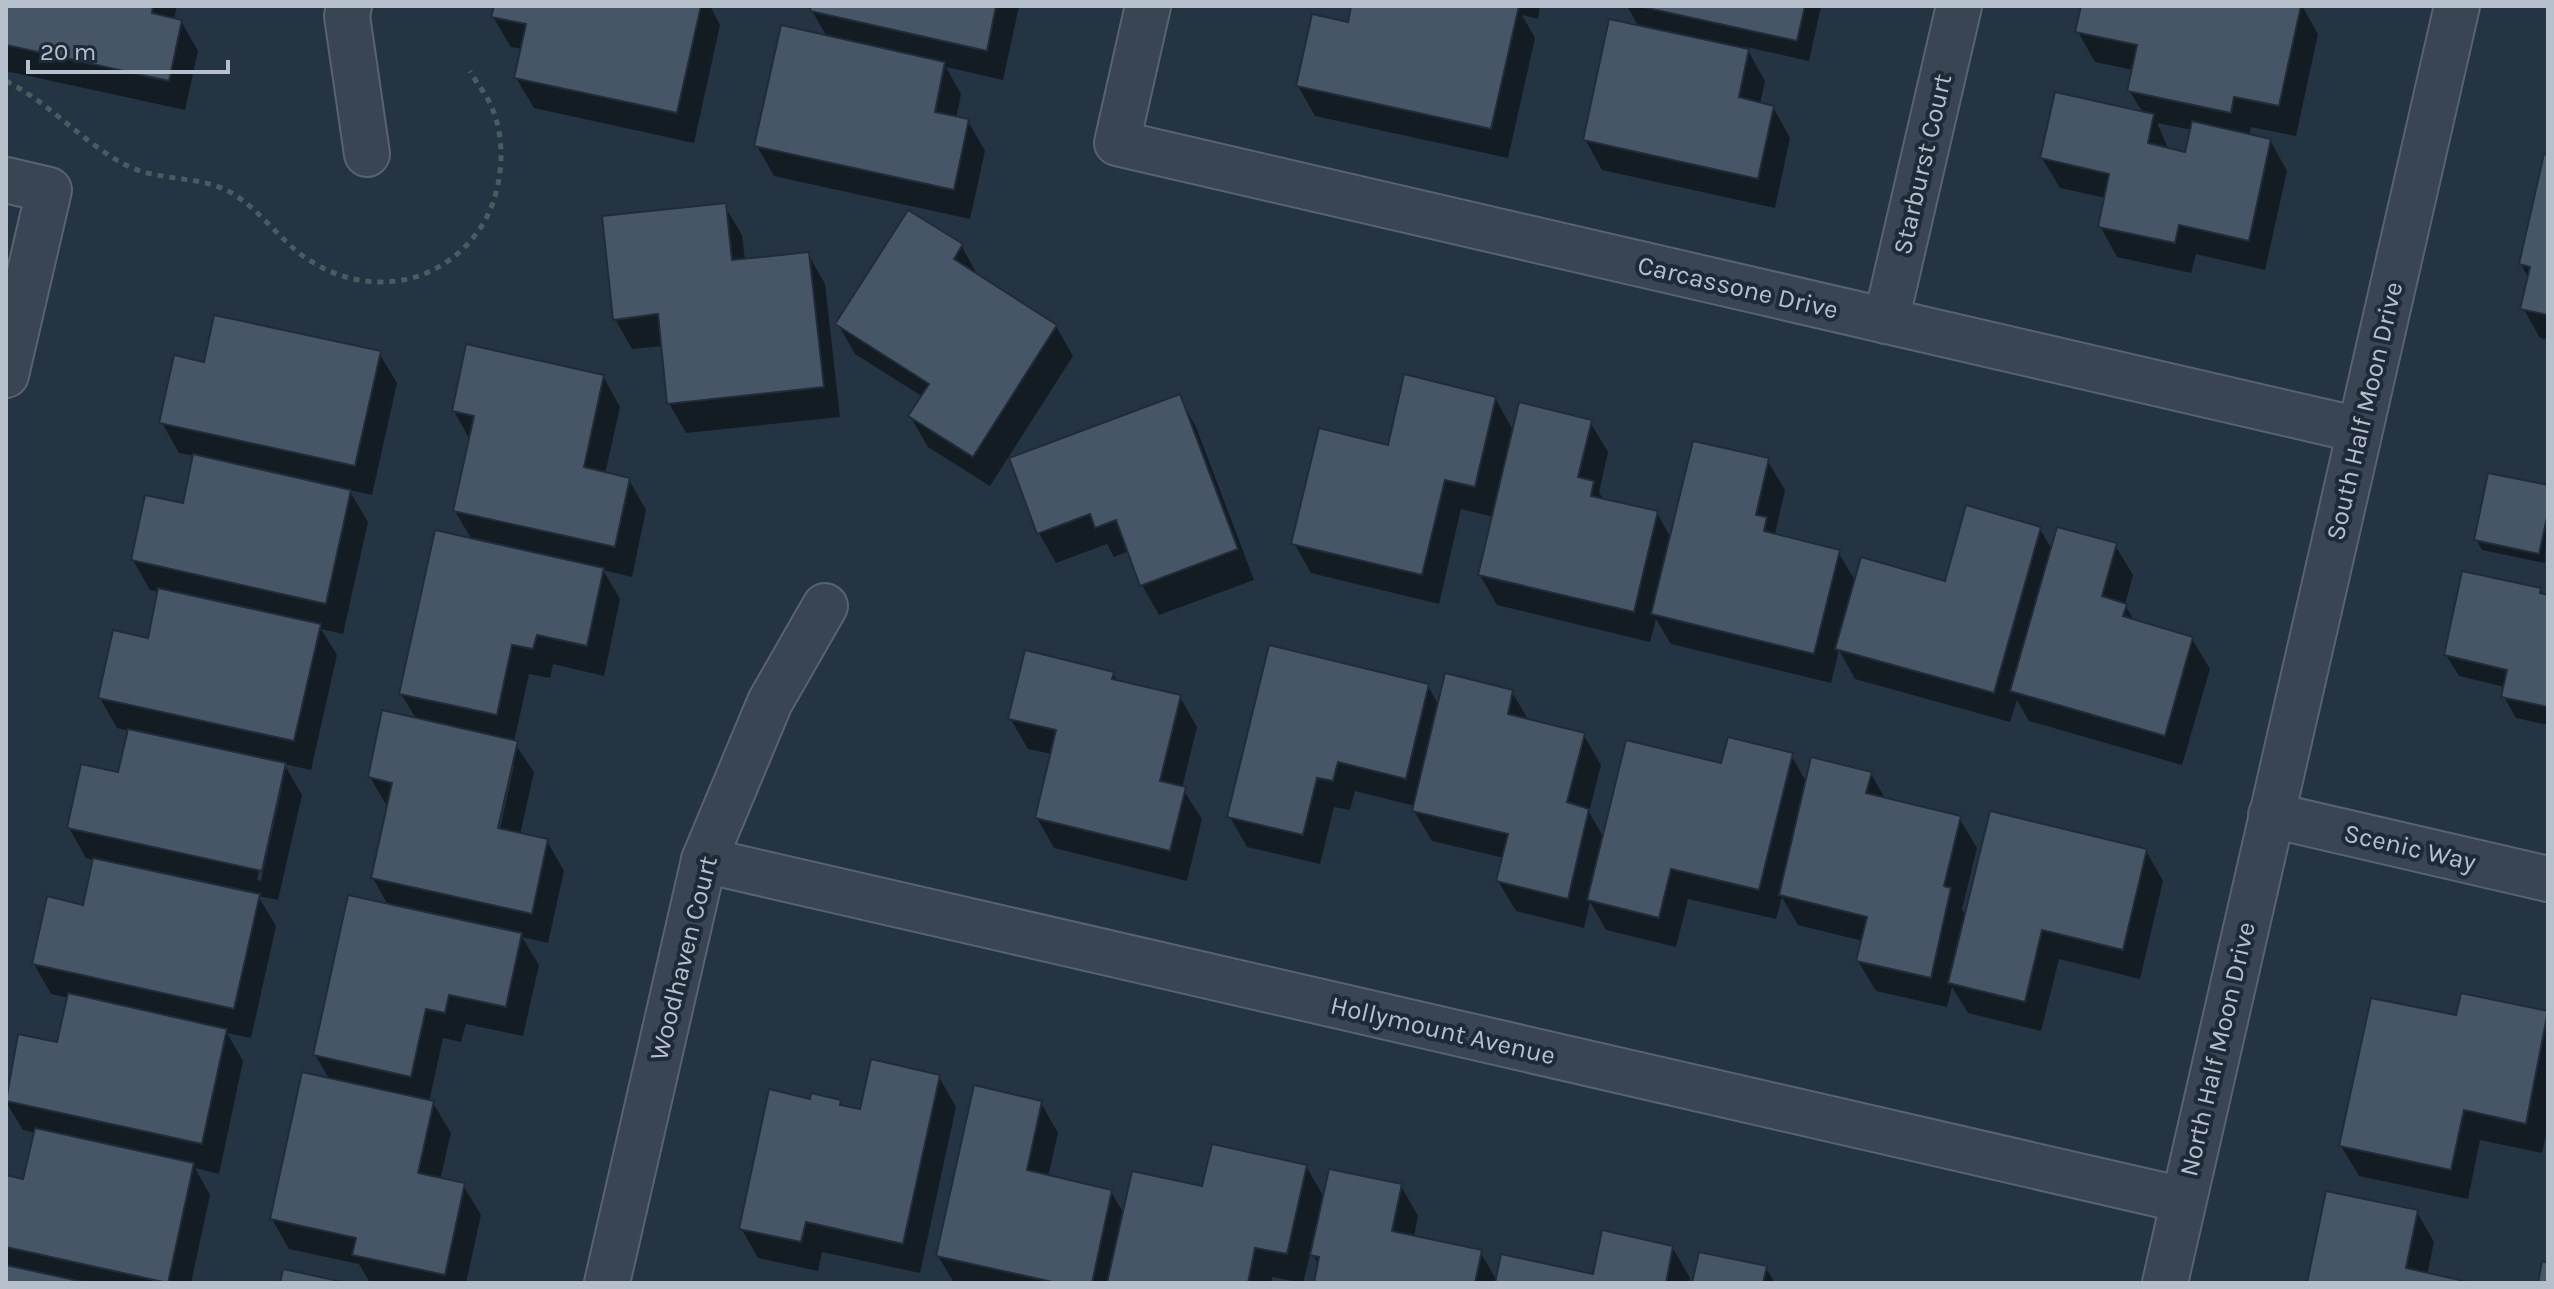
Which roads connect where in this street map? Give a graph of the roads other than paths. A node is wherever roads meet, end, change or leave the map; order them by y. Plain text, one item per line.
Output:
1 (349, 6) edge
2 (1148, 6) edge
3 (1959, 6) edge
4 (2457, 6) edge
5 (367, 154) dead end
6 (6, 180) edge
7 (1886, 321) junction
8 (6, 375) edge
9 (2359, 430) junction
10 (825, 606) dead end
11 (2271, 815) junction
12 (704, 860) junction
13 (2548, 879) edge
14 (2183, 1200) junction
15 (607, 1283) edge
16 (2165, 1283) edge

1 - 5 street
2 - 7 street, Carcassone Drive
3 - 7 street, Starburst Court
4 - 9 street, South Half Moon Drive
6 - 8 street
7 - 9 street, Carcassone Drive
9 - 11 street, South Half Moon Drive
10 - 12 street, Woodhaven Court
11 - 13 street, Scenic Way
11 - 14 street, North Half Moon Drive
12 - 14 street, Hollymount Avenue
12 - 15 street, Woodhaven Court
14 - 16 street, North Half Moon Drive

